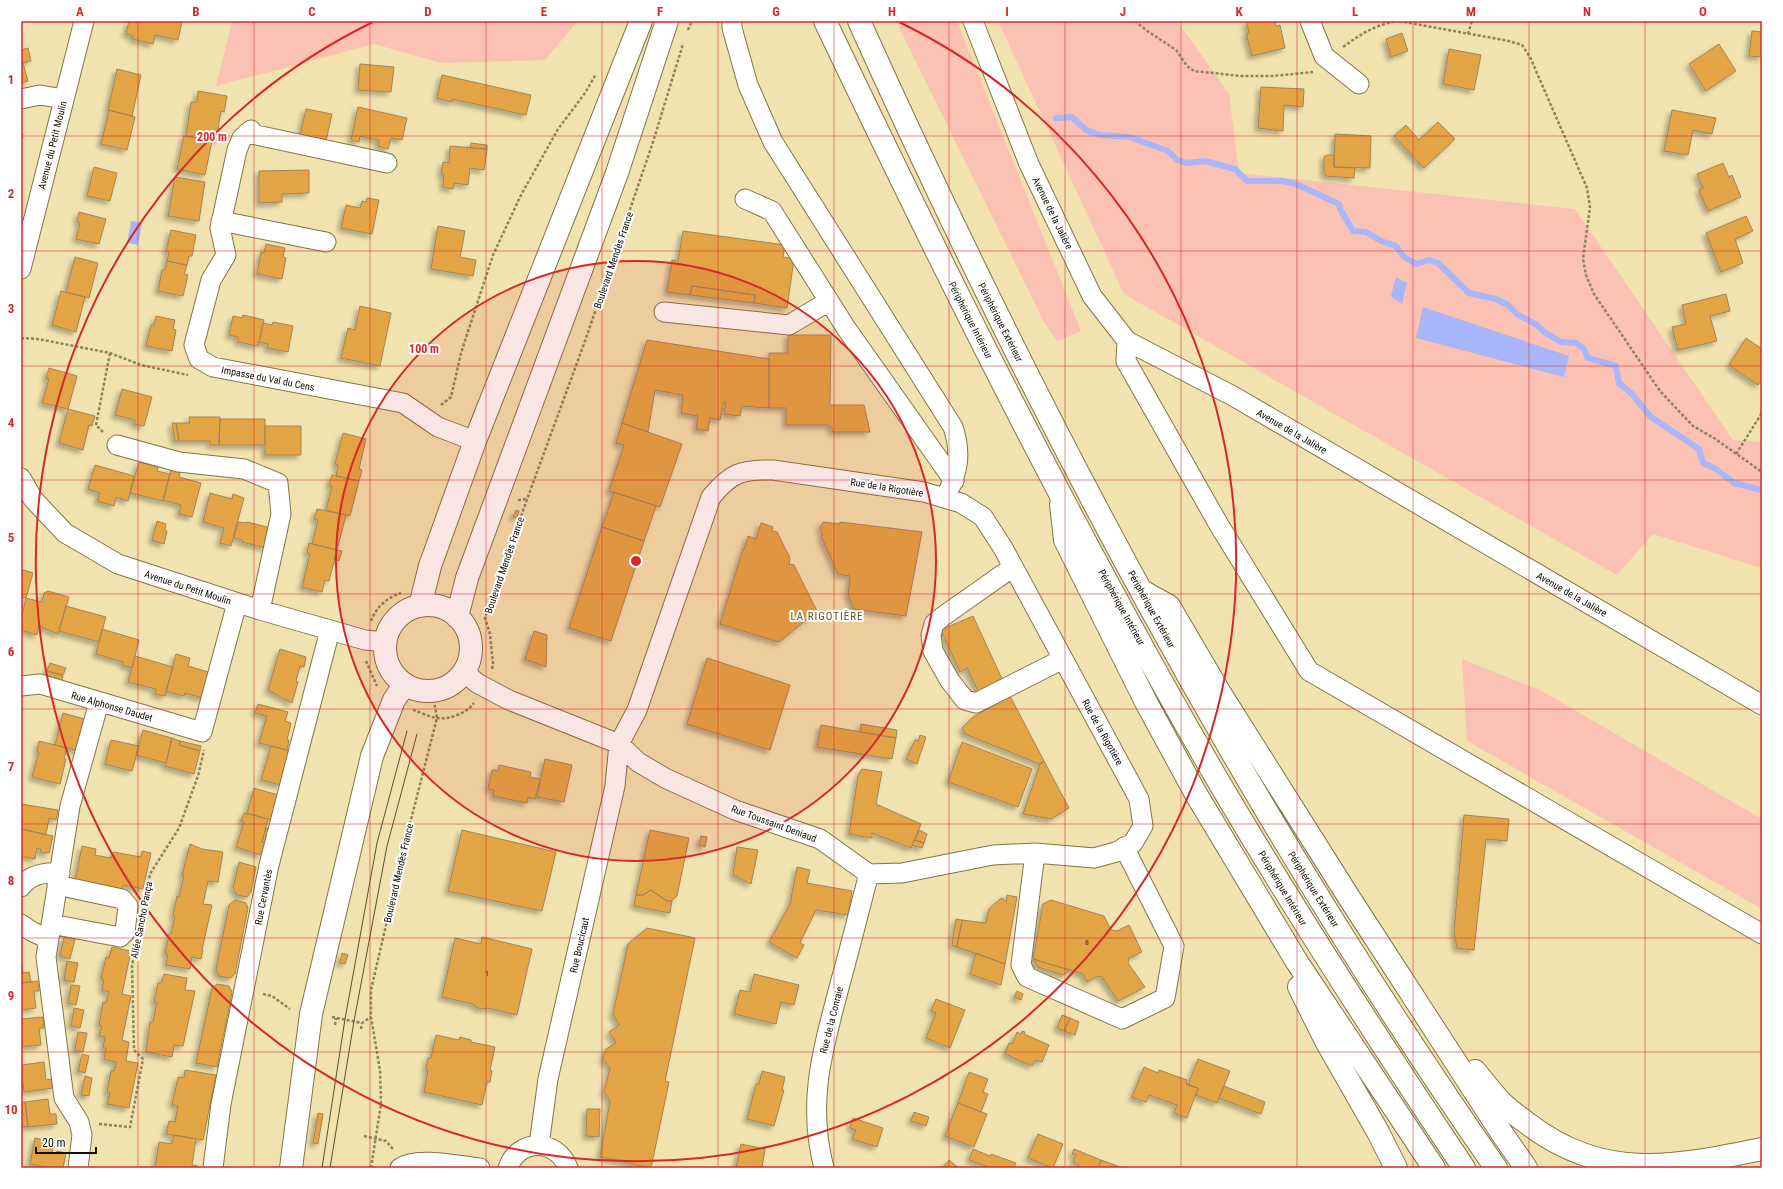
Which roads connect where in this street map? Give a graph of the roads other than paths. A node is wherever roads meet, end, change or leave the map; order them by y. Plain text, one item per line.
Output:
1 (84, 21) edge
2 (641, 21) edge
3 (667, 21) edge
4 (732, 21) edge
5 (825, 21) edge
6 (859, 21) edge
7 (973, 21) edge
8 (1310, 21) edge
9 (1359, 84) dead end
10 (21, 99) edge
11 (64, 99) junction
12 (387, 163) dead end
13 (745, 199) dead end
14 (221, 221) junction
15 (326, 242) dead end
16 (21, 269) edge
17 (830, 301) junction
18 (664, 312) dead end
19 (1127, 340) junction
20 (475, 441) junction
21 (117, 446) road end
22 (21, 478) edge
23 (954, 481) junction
24 (1059, 491) junction
25 (945, 498) junction
26 (1013, 567) junction
27 (1142, 591) junction
28 (237, 603) junction
29 (420, 606) junction
30 (260, 610) junction
31 (457, 617) junction
32 (330, 630) junction
33 (385, 642) junction
34 (1063, 659) junction
35 (463, 671) junction
36 (405, 684) junction
37 (21, 686) edge
38 (99, 702) junction
39 (1762, 705) edge
40 (619, 744) junction
41 (1124, 847) junction
42 (1035, 853) junction
43 (869, 874) junction
44 (59, 879) junction
45 (21, 887) edge
46 (21, 924) edge
47 (49, 931) junction
48 (1762, 934) edge
49 (1297, 962) junction
50 (1440, 1039) junction
51 (539, 1145) junction
52 (1762, 1149) edge
53 (402, 1166) edge
54 (78, 1168) edge
55 (213, 1168) edge
56 (290, 1168) edge
57 (480, 1168) edge
58 (508, 1168) edge
59 (568, 1168) edge
60 (824, 1168) edge
61 (1396, 1168) edge
62 (1434, 1168) edge
63 (1464, 1168) edge
64 (1496, 1168) edge
65 (1526, 1168) edge

1 - 11 street, Avenue du Petit Moulin
2 - 20 main road
3 - 31 main road
4 - 23 street
5 - 24 main road, Périphérique Intérieur
6 - 27 main road, Périphérique Extérieur
7 - 19 street, Avenue de la Jalière
8 - 9 street
10 - 11 street
11 - 16 street, Avenue du Petit Moulin
12 - 14 street, Impasse du Val du Cens
13 - 17 street
14 - 15 street
14 - 20 street, Impasse du Val du Cens
17 - 18 street
17 - 23 street
19 - 39 street, Avenue de la Jalière
19 - 48 street
20 - 29 main road
21 - 30 street
22 - 28 street, Avenue du Petit Moulin
23 - 25 street
24 - 49 main road
24 - 63 main road, Périphérique Intérieur
25 - 26 street, Rue de la Rigotière
25 - 40 street, Rue de la Rigotière
26 - 34 street, Rue de la Rigotière
26 - 34 street
27 - 50 main road
27 - 64 main road, Périphérique Extérieur
28 - 30 street, Avenue du Petit Moulin
28 - 38 street, Rue Alphonse Daudet
29 - 31 main road
29 - 33 main road
30 - 32 street, Avenue du Petit Moulin
31 - 35 main road
32 - 33 street, Avenue du Petit Moulin
32 - 55 street, Rue Cervantès
33 - 36 main road
34 - 41 street, Rue de la Rigotière
35 - 36 main road
35 - 40 street, Rue Toussaint Deniaud
36 - 56 main road
37 - 38 street, Rue Alphonse Daudet
38 - 44 street
40 - 43 street, Rue Toussaint Deniaud
40 - 51 street, Rue Boucicaut
41 - 42 street
41 - 42 street
42 - 43 street
43 - 60 street, Rue de la Conraie
44 - 45 street
44 - 47 street
44 - 47 street
46 - 47 street
47 - 54 street
49 - 61 main road
49 - 62 main road
50 - 52 main road
50 - 65 main road
51 - 58 street
51 - 59 street
53 - 57 street

